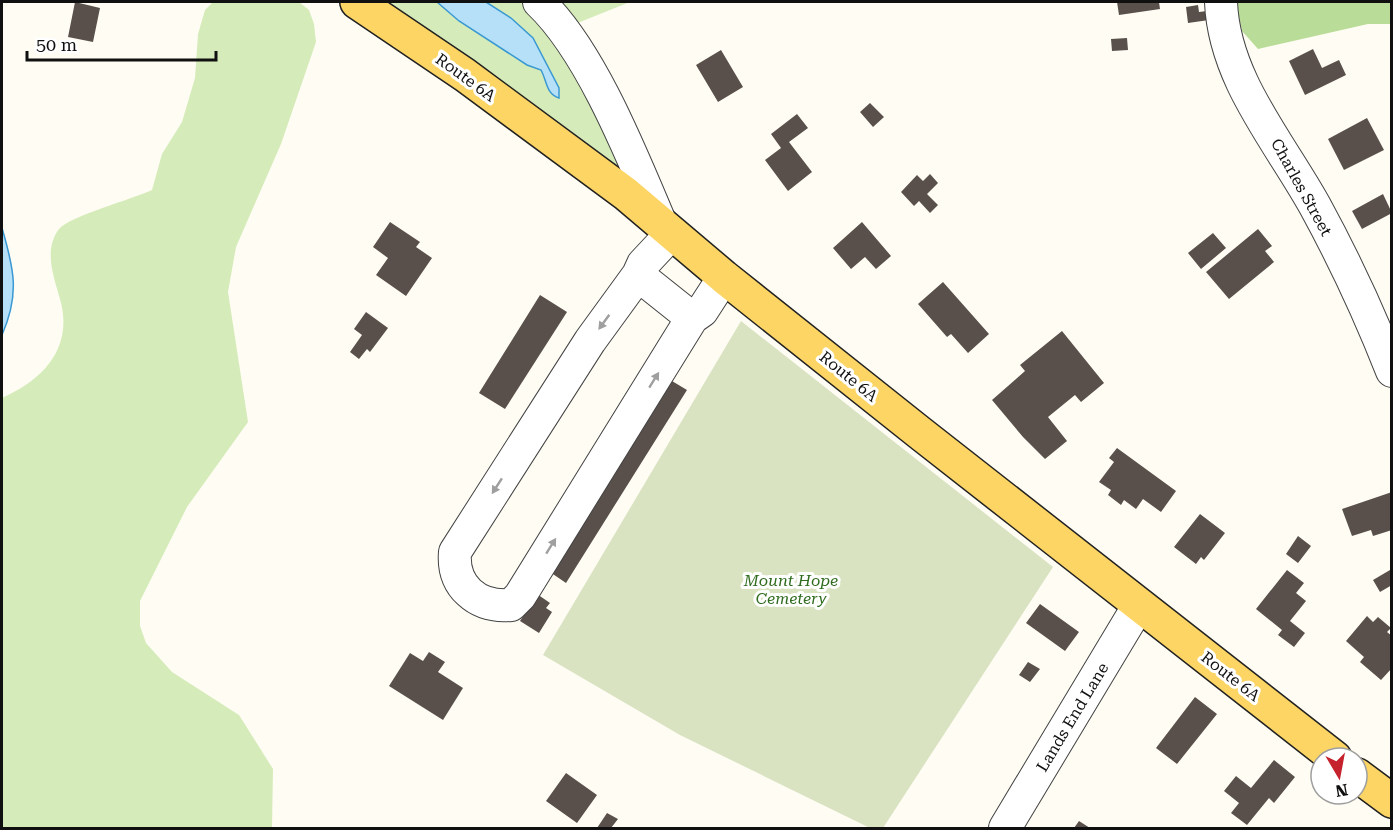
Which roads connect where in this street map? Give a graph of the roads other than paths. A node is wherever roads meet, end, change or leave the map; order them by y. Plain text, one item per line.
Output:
1 (357, 2) edge
2 (539, 2) edge
3 (1221, 2) edge
4 (666, 229) junction
5 (638, 275) junction
6 (724, 277) junction
7 (692, 318) junction
8 (1392, 371) edge
9 (1139, 605) junction
10 (1320, 746) edge
11 (1369, 784) edge
12 (1392, 801) edge
13 (1005, 828) edge

1 - 4 main road, Route 6A
2 - 4 street
3 - 8 street, Charles Street
4 - 5 street
4 - 6 main road, Route 6A
5 - 7 street
5 -> 7 street
6 - 7 street
6 - 9 main road, Route 6A
9 - 10 main road, Route 6A
9 - 13 street, Lands End Lane
11 - 12 main road

